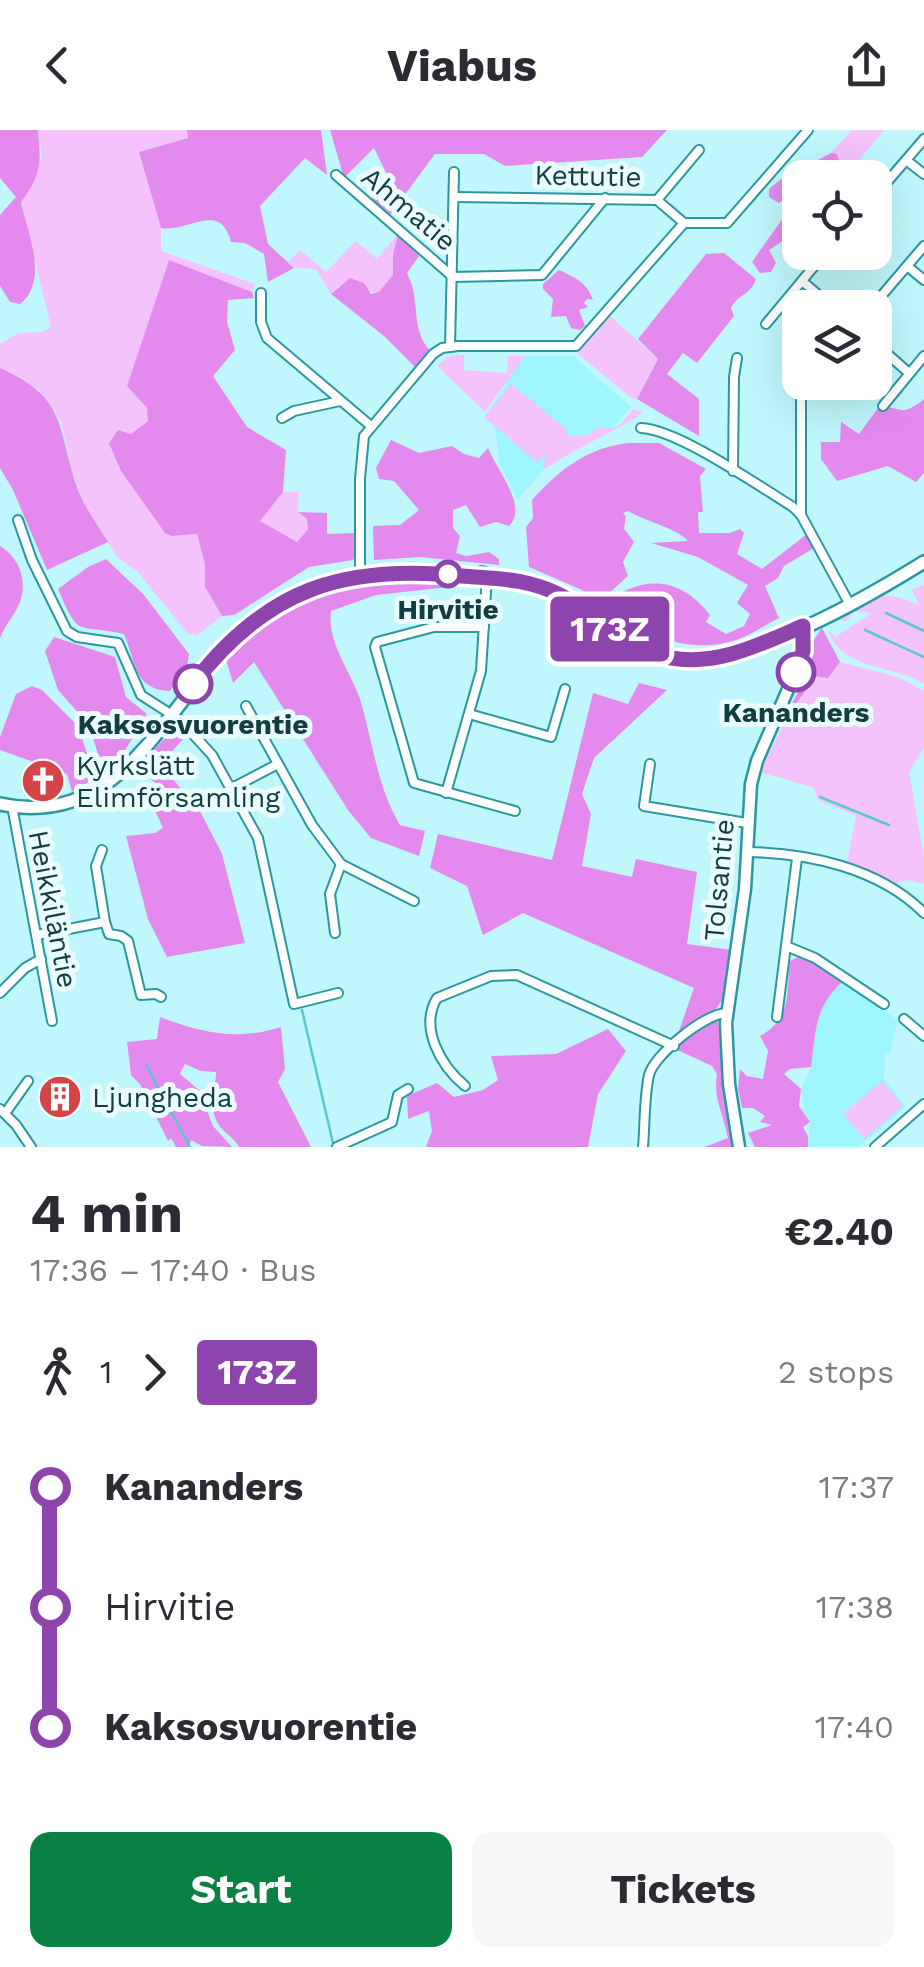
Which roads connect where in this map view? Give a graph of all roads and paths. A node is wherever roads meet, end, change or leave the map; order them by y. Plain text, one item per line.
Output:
1 (808, 130) edge
2 (924, 139) edge
3 (698, 150) dead end
4 (906, 160) junction
5 (454, 172) dead end
6 (924, 174) edge
7 (336, 175) dead end
8 (892, 176) edge
9 (454, 197) junction
10 (605, 198) junction
11 (657, 200) junction
12 (684, 223) junction
13 (924, 246) edge
14 (908, 266) junction
15 (811, 270) edge
16 (454, 277) junction
17 (802, 280) junction
18 (924, 280) edge
19 (813, 290) edge
20 (887, 290) edge
21 (261, 294) dead end
22 (766, 324) dead end
23 (450, 346) junction
24 (924, 356) edge
25 (737, 358) dead end
26 (892, 358) edge
27 (909, 373) junction
28 (801, 400) edge
29 (340, 401) junction
30 (883, 406) dead end
31 (282, 418) dead end
32 (371, 426) junction
33 (641, 428) dead end
34 (733, 471) junction
35 (801, 515) junction
36 (18, 520) dead end
37 (924, 562) edge
38 (488, 576) junction
39 (360, 578) junction
40 (849, 604) junction
41 (803, 626) junction
42 (484, 627) junction
43 (564, 690) dead end
44 (246, 706) dead end
45 (469, 714) junction
46 (170, 716) junction
47 (278, 764) junction
48 (650, 764) dead end
49 (232, 788) junction
50 (446, 793) junction
51 (6, 805) edge
52 (515, 811) dead end
53 (747, 823) junction
54 (102, 850) dead end
55 (747, 852) junction
56 (796, 858) junction
57 (342, 864) junction
58 (414, 901) dead end
59 (924, 914) edge
60 (105, 922) junction
61 (336, 932) dead end
62 (36, 936) junction
63 (786, 946) junction
64 (41, 959) junction
65 (0, 993) edge
66 (338, 993) dead end
67 (161, 997) dead end
68 (884, 1004) dead end
69 (726, 1013) junction
70 (777, 1017) dead end
71 (904, 1019) dead end
72 (52, 1021) dead end
73 (924, 1036) edge
74 (674, 1046) junction
75 (28, 1081) dead end
76 (465, 1086) dead end
77 (408, 1089) dead end
78 (924, 1104) edge
79 (3, 1111) edge
80 (31, 1147) edge
81 (337, 1147) edge
82 (643, 1147) edge
83 (739, 1147) edge
84 (874, 1147) edge

1 - 12 street
2 - 4 street
3 - 11 street, Kettutie
4 - 6 street
4 - 8 street
5 - 9 street
7 - 16 street, Ahmatie
9 - 10 street, Kettutie
9 - 16 street
10 - 11 street, Kettutie
10 - 16 street
11 - 12 street
12 - 23 street
13 - 14 street
14 - 18 street
14 - 20 street
15 - 17 street
16 - 23 street
17 - 19 street
17 - 22 street
21 - 29 street
23 - 32 street
24 - 27 street
25 - 34 street
26 - 27 street
27 - 30 street
28 - 35 street
29 - 31 street
29 - 32 street
32 - 39 street
33 - 34 street
34 - 35 street
35 - 40 street
36 - 46 street
37 - 40 main road
38 - 39 main road
38 - 41 main road
38 - 42 street
39 - 46 main road
40 - 41 main road
41 - 53 street, Tolsantie
42 - 45 street
42 - 50 street
43 - 45 street
44 - 47 street
45 - 50 street
46 - 49 street
46 - 51 main road
47 - 49 street
47 - 57 street
48 - 53 street
49 - 66 street
50 - 52 street
51 - 62 street, Heikkiläntie
53 - 55 street, Tolsantie
54 - 60 street
55 - 56 street
55 - 69 street, Tolsantie
56 - 59 street
56 - 63 street
57 - 58 street
57 - 61 street
60 - 62 street
60 - 67 street
62 - 64 street, Heikkiläntie
63 - 68 street
63 - 70 street
64 - 65 street
64 - 72 street, Heikkiläntie
69 - 74 street
69 - 83 street, Tolsantie
71 - 73 street
74 - 76 street
74 - 82 street
75 - 79 street
77 - 81 street
78 - 84 street
79 - 80 street

